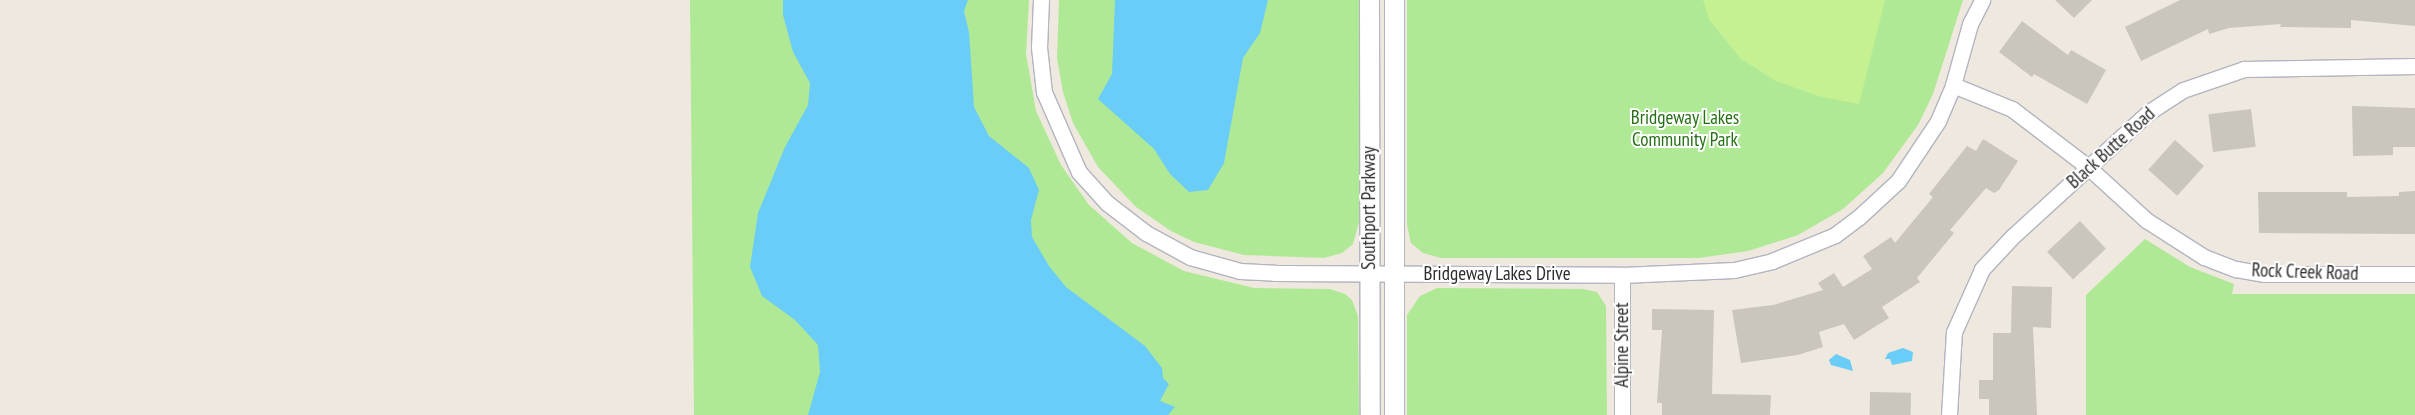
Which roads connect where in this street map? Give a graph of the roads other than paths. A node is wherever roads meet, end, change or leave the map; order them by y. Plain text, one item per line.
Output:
1 (1041, 0) edge
2 (1369, 0) edge
3 (1394, 0) edge
4 (1982, 0) edge
5 (2415, 66) edge
6 (1953, 85) junction
7 (2088, 167) junction
8 (1369, 273) junction
9 (1394, 273) junction
10 (2415, 274) edge
11 (1622, 275) junction
12 (1370, 415) edge
13 (1394, 415) edge
14 (1622, 415) edge
15 (1949, 415) edge

1 - 8 street, Bridgeway Lakes Drive
2 - 8 street, Southport Parkway
3 - 9 street, Southport Parkway
4 - 6 street, Bridgeway Lakes Drive
5 - 7 street, Black Butte Road
6 - 7 street, Rock Creek Road
6 - 11 street, Bridgeway Lakes Drive
7 - 10 street, Rock Creek Road
7 - 15 street, Black Butte Road
8 - 9 street, Bridgeway Lakes Drive
8 - 12 street, Southport Parkway
9 - 11 street, Bridgeway Lakes Drive
9 - 13 street, Southport Parkway
11 - 14 street, Alpine Street

